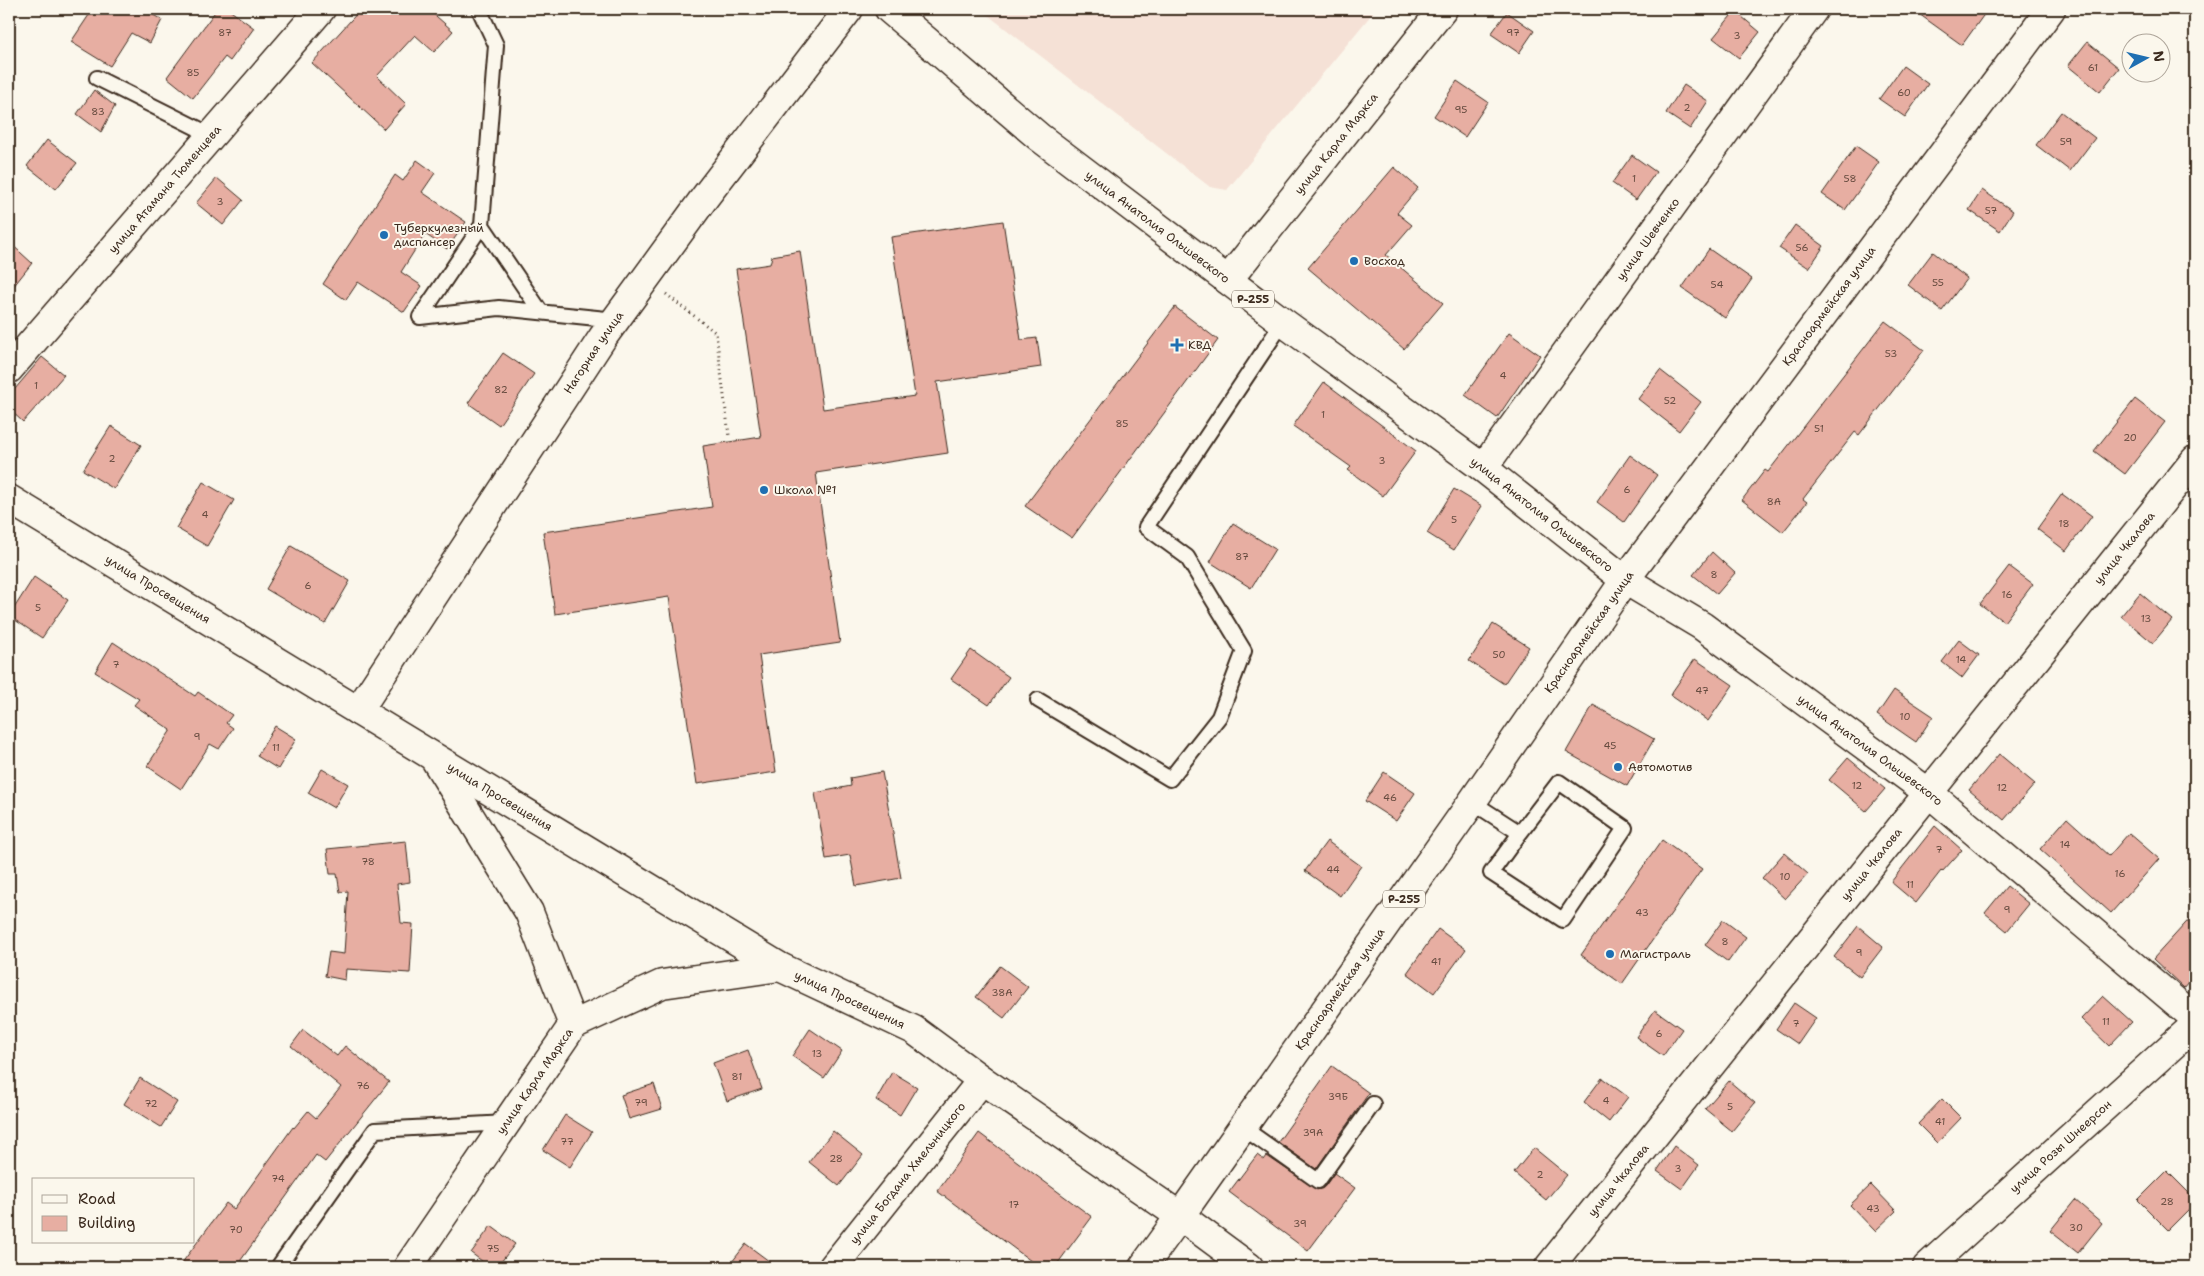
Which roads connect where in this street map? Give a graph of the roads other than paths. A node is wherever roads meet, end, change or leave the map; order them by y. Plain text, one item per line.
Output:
1 (321, 9) edge
2 (479, 9) edge
3 (849, 9) edge
4 (889, 9) edge
5 (1443, 9) edge
6 (1814, 9) edge
7 (2052, 9) edge
8 (97, 78) dead end
9 (211, 135) junction
10 (482, 225) junction
11 (1228, 280) junction
12 (542, 312) junction
13 (616, 320) junction
14 (1283, 322) junction
15 (9, 369) edge
16 (2195, 460) edge
17 (1483, 468) junction
18 (9, 499) edge
19 (1625, 580) junction
20 (1038, 700) dead end
21 (358, 711) junction
22 (433, 757) junction
23 (1929, 793) junction
24 (1472, 802) junction
25 (1520, 833) junction
26 (780, 968) junction
27 (2195, 1018) edge
28 (573, 1025) junction
29 (2195, 1025) edge
30 (982, 1080) junction
31 (1373, 1104) dead end
32 (506, 1123) junction
33 (1242, 1127) junction
34 (1180, 1216) junction
35 (278, 1267) edge
36 (408, 1267) edge
37 (833, 1267) edge
38 (1142, 1267) edge
39 (1249, 1267) edge
40 (1549, 1267) edge
41 (1927, 1267) edge

1 - 9 main road, улица Атамана Тюменцева
2 - 10 lane
3 - 13 main road, Нагорная улица
4 - 11 main road, улица Анатолия Ольшевского / Р-255
5 - 11 main road, улица Карла Маркса
6 - 17 main road, улица Шевченко
7 - 19 main road, Красноармейская улица
8 - 9 lane
9 - 15 main road, улица Атамана Тюменцева
10 - 12 lane
10 - 12 lane
11 - 14 main road, улица Анатолия Ольшевского / Р-255
12 - 13 lane
13 - 21 main road, Нагорная улица
14 - 17 main road, улица Анатолия Ольшевского / Р-255
14 - 20 lane
16 - 23 main road, улица Чкалова
17 - 19 main road, улица Анатолия Ольшевского / Р-255
18 - 21 main road, улица Просвещения
19 - 23 main road, улица Анатолия Ольшевского
19 - 24 main road, Красноармейская улица / Р-255
21 - 22 main road, улица Просвещения
22 - 26 main road, улица Просвещения
22 - 28 main road, улица Просвещения
23 - 27 main road, улица Анатолия Ольшевского
23 - 40 main road, улица Чкалова
24 - 25 lane
24 - 33 main road, Красноармейская улица / Р-255
25 - 25 lane
26 - 28 main road, улица Карла Маркса
26 - 30 main road, улица Просвещения
28 - 32 main road, улица Карла Маркса
29 - 41 main road, улица Розы Шнеерсон
30 - 34 main road, улица Просвещения
30 - 37 main road, улица Богдана Хмельницкого
31 - 33 lane
32 - 35 lane
32 - 36 main road, улица Карла Маркса
33 - 34 main road, Красноармейская улица / Р-255
34 - 38 main road, Красноармейская улица
34 - 39 main road, улица Просвещения

